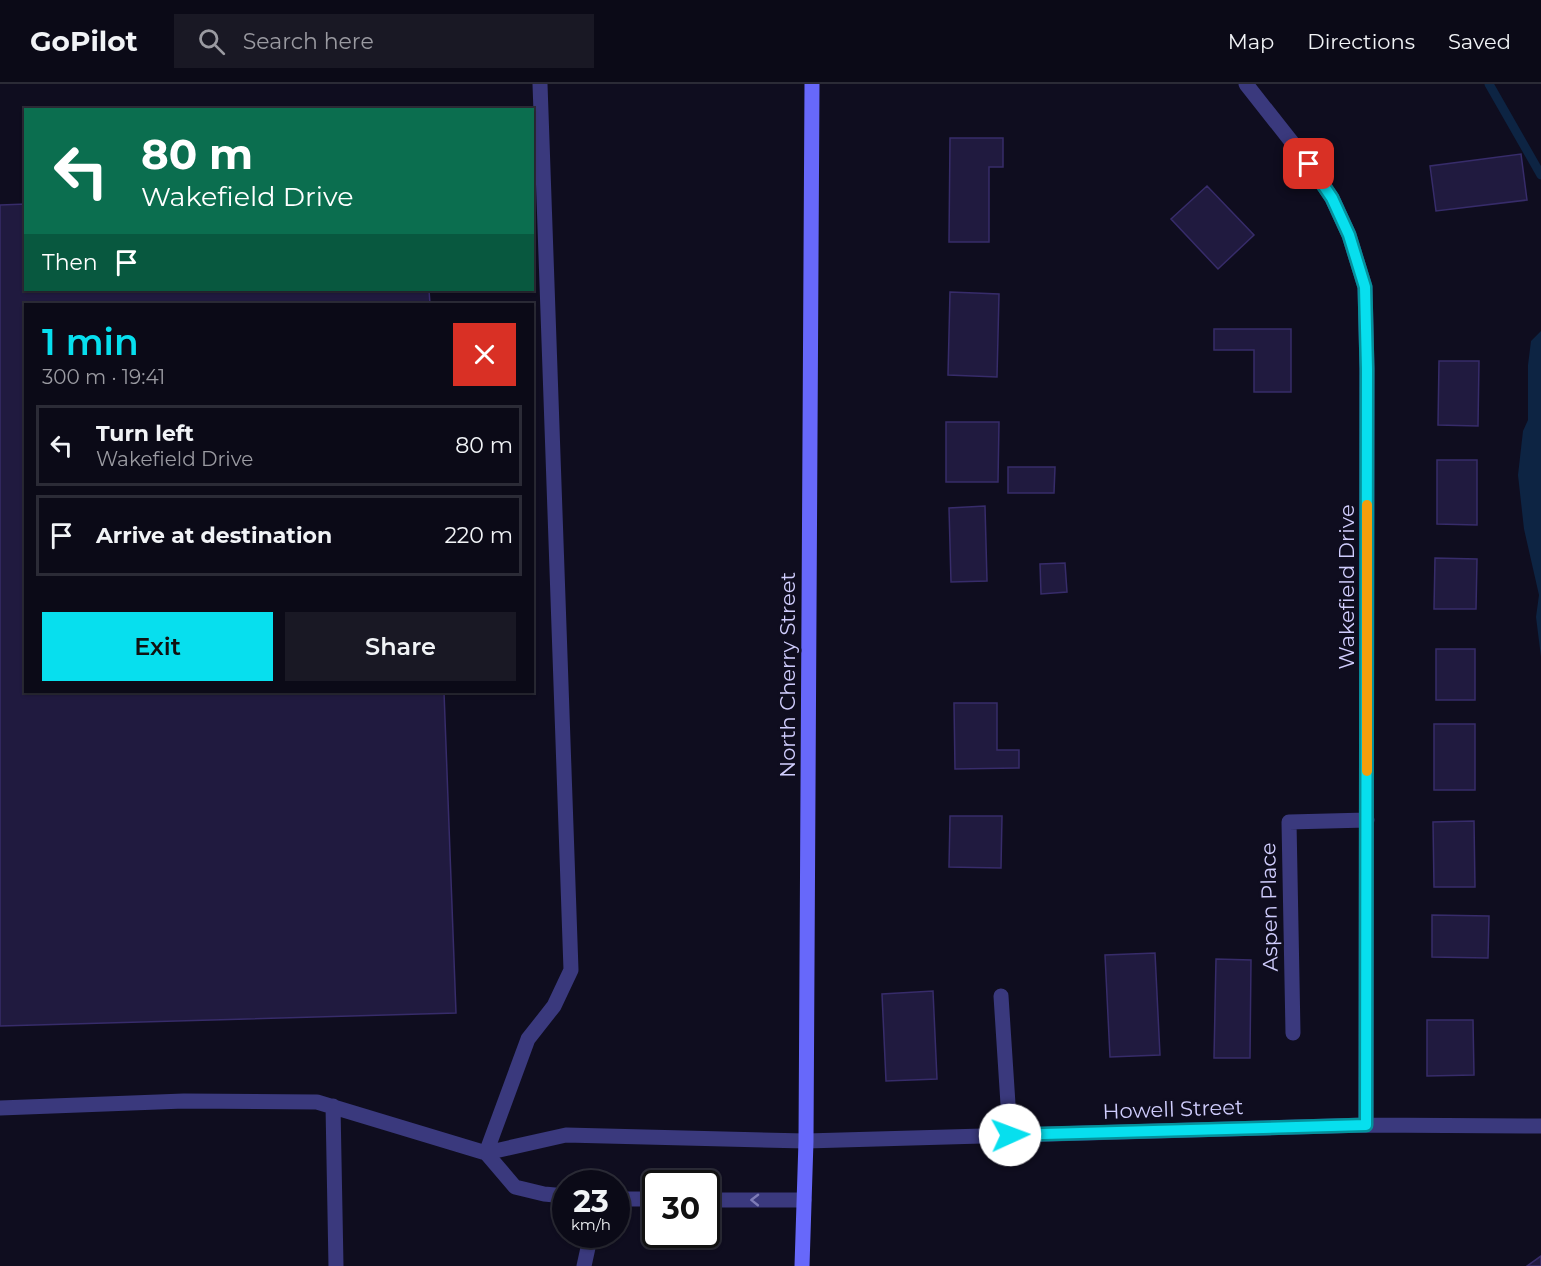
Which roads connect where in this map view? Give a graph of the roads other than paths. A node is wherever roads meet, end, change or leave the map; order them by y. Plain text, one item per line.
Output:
1 (540, 84) edge
2 (812, 84) edge
3 (1246, 84) edge
4 (1368, 820) junction
5 (1001, 996) dead end
6 (1293, 1033) dead end
7 (333, 1106) junction
8 (0, 1108) edge
9 (1366, 1125) junction
10 (1541, 1126) edge
11 (1010, 1135) junction
12 (806, 1141) junction
13 (486, 1153) junction
14 (552, 1195) edge
15 (720, 1200) edge
16 (804, 1200) junction
17 (588, 1248) edge
18 (336, 1266) edge
19 (584, 1266) edge
20 (802, 1266) edge

1 - 13 street
2 - 12 main road, North Cherry Street
3 - 4 street, Wakefield Drive
4 - 6 street, Aspen Place
4 - 9 street, Wakefield Drive
5 - 11 street
7 - 8 street
7 - 13 street
7 - 18 street
9 - 10 street, Howell Street
9 - 11 street, Howell Street
11 - 12 street, Howell Street
12 - 13 street, Howell Street
12 - 16 main road, North Cherry Street
13 - 14 street
16 -> 15 street
16 - 20 main road, North Cherry Street
17 - 19 street

